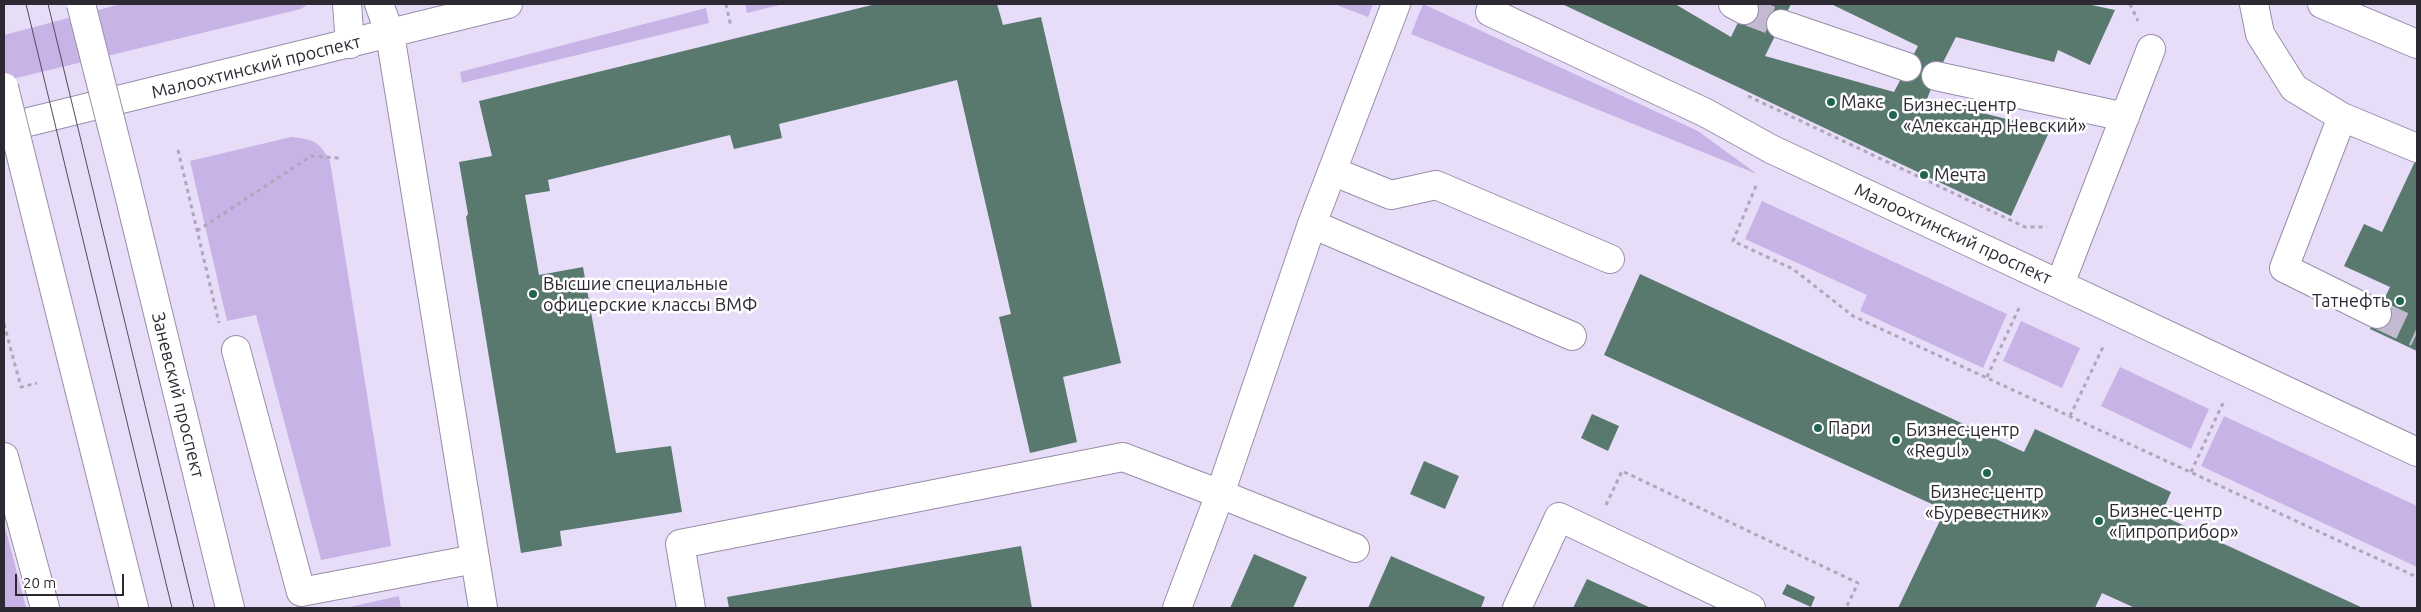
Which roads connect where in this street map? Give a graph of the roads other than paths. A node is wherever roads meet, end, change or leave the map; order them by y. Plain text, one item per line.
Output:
1 (81, 4) edge
2 (348, 4) edge
3 (379, 4) edge
4 (508, 4) edge
5 (1396, 4) edge
6 (2254, 4) edge
7 (2322, 4) edge
8 (1492, 8) edge
9 (1781, 24) tunnel mouth
10 (390, 34) junction
11 (350, 44) junction
12 (2417, 44) edge
13 (2150, 49) dead end
14 (1908, 68) dead end
15 (1936, 76) dead end
16 (4, 87) edge
17 (2124, 117) junction
18 (2342, 117) junction
19 (4, 128) edge
20 (2417, 148) edge
21 (1332, 172) junction
22 (1312, 224) junction
23 (1610, 259) dead end
24 (2060, 284) junction
25 (2377, 314) tunnel mouth
26 (1572, 336) dead end
27 (228, 341) road end
28 (2417, 452) edge
29 (4, 457) edge
30 (1220, 494) junction
31 (1355, 548) dead end
32 (475, 559) junction
33 (45, 608) edge
34 (134, 608) edge
35 (230, 608) edge
36 (483, 608) edge
37 (691, 608) edge
38 (1177, 608) edge
39 (1517, 608) edge
40 (1751, 608) edge

1 - 35 main road, Заневский проспект, bridge
2 - 11 main road
3 - 10 main road
4 - 10 main road, Малоохтинский проспект
5 - 21 main road
6 - 18 main road
7 - 12 main road
8 - 24 main road, Малоохтинский проспект
9 - 14 main road
10 - 11 main road, Малоохтинский проспект
10 - 32 main road
11 - 19 main road, Малоохтинский проспект
13 - 17 main road
15 - 17 main road
16 - 34 main road, bridge
17 - 24 main road
18 - 20 main road
18 - 25 main road
21 - 22 main road
21 - 23 main road
22 - 26 main road
22 - 30 main road
24 - 28 main road, Малоохтинский проспект
27 - 32 main road
29 - 33 main road
30 - 31 main road
30 - 37 main road
30 - 38 main road
32 - 36 main road
39 - 40 main road

